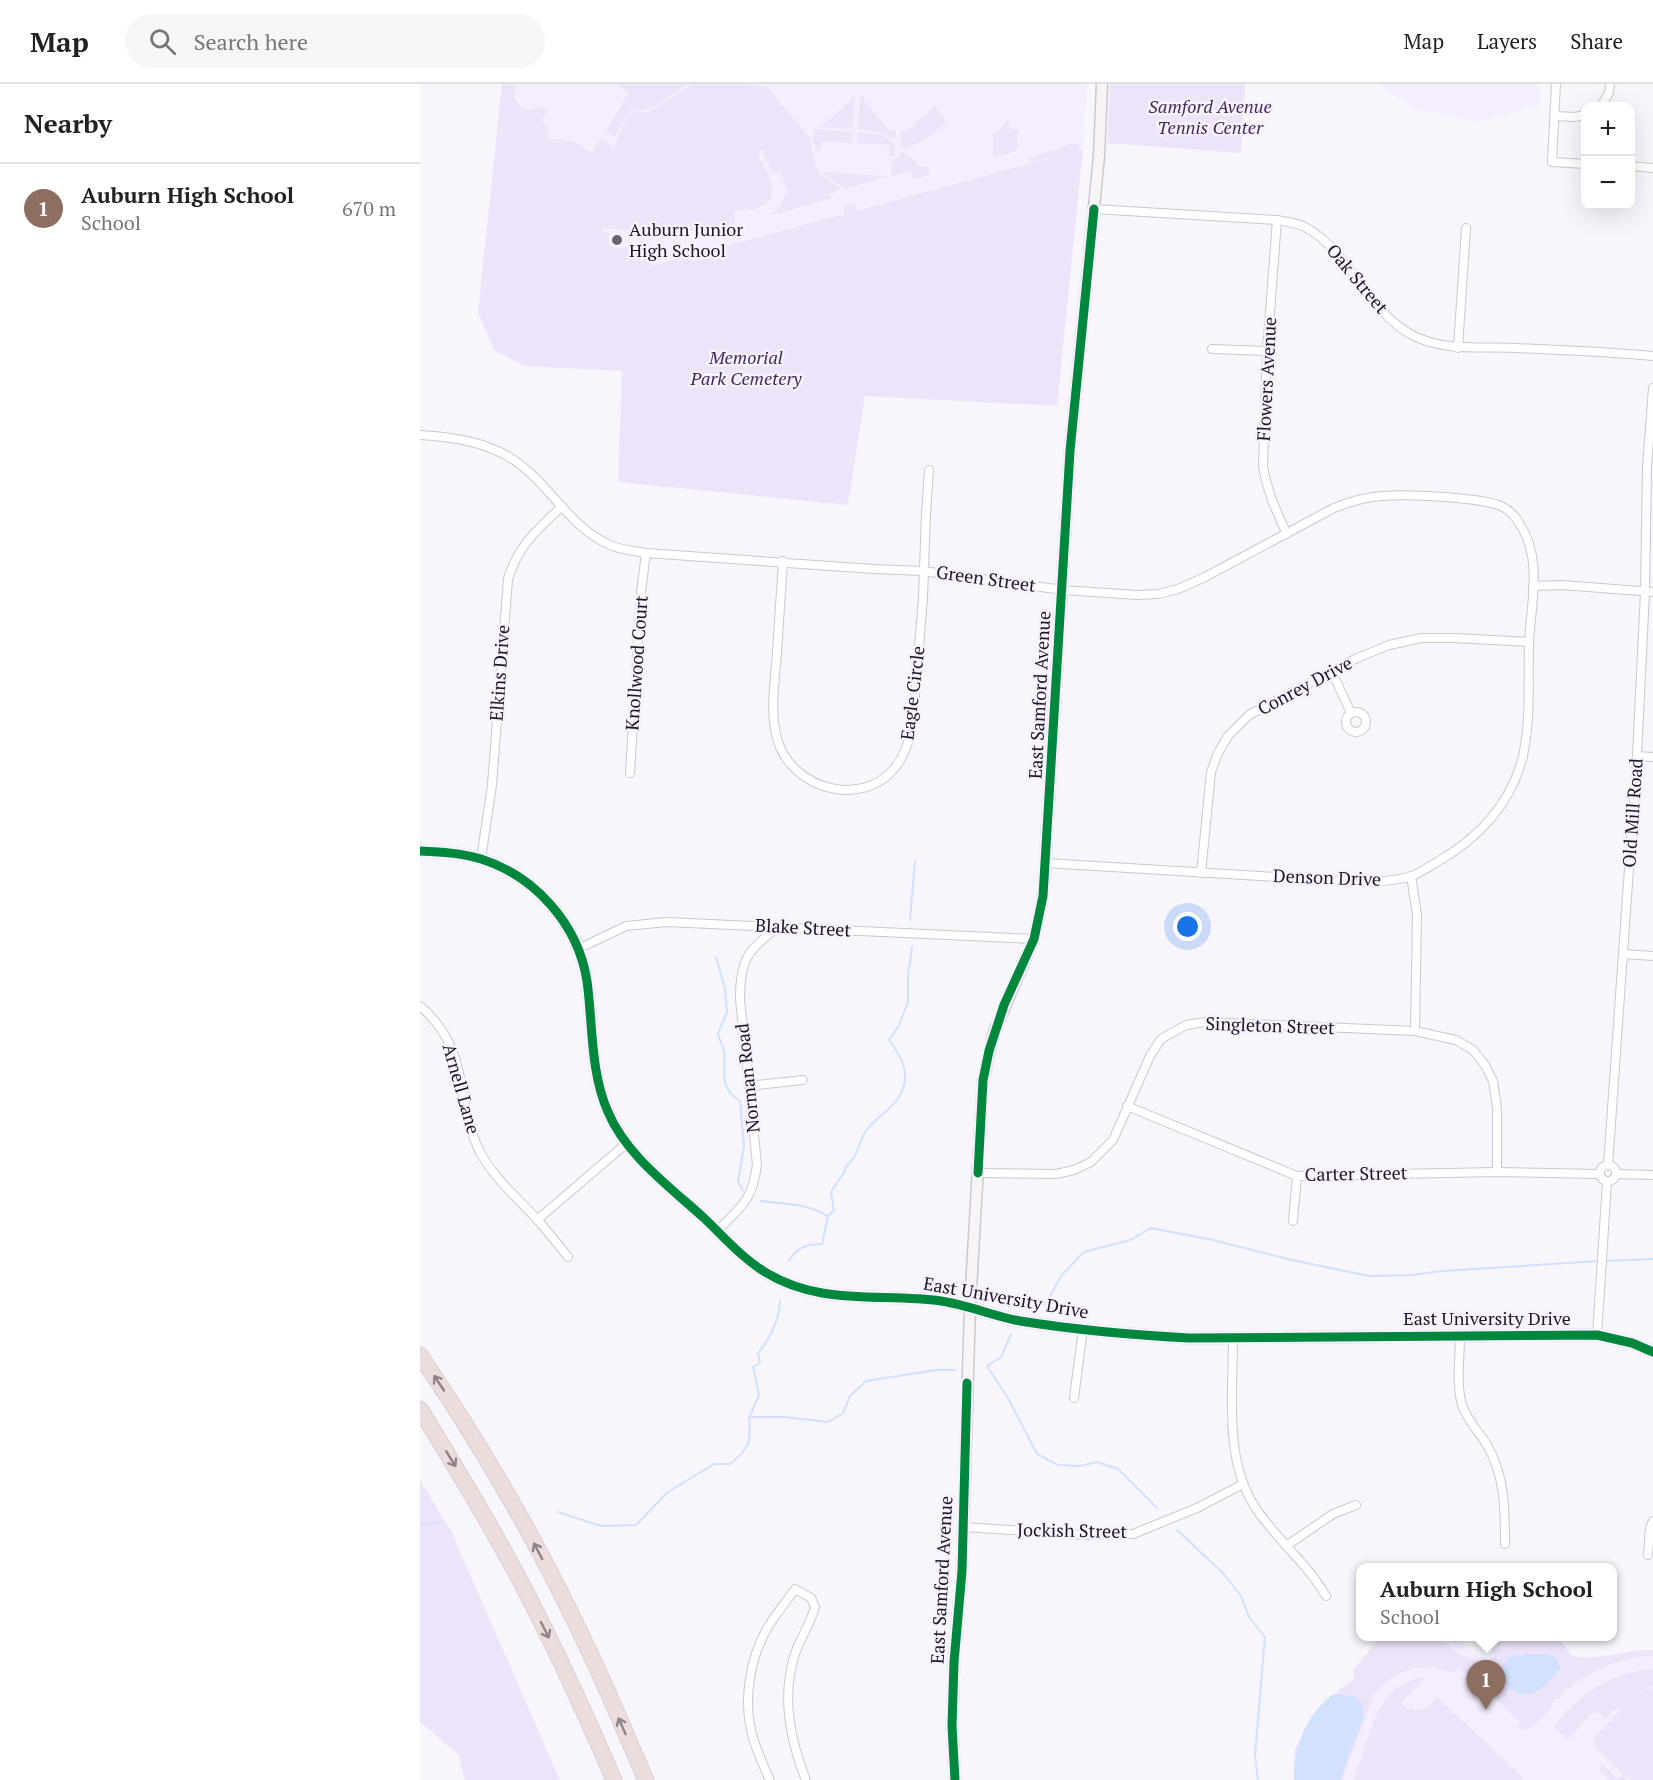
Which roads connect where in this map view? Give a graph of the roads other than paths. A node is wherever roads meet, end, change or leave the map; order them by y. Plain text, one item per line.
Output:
1 (1102, 84) edge
2 (1556, 84) edge
3 (1610, 84) edge
4 (1603, 102) edge
5 (1555, 116) junction
6 (1581, 116) edge
7 (1581, 164) edge
8 (1635, 166) edge
9 (1653, 168) edge
10 (1094, 209) junction
11 (1277, 220) junction
12 (1466, 228) dead end
13 (1458, 348) junction
14 (1212, 349) dead end
15 (1267, 351) junction
16 (1653, 356) edge
17 (1653, 388) edge
18 (420, 435) edge
19 (929, 470) dead end
20 (562, 506) junction
21 (1287, 534) junction
22 (646, 553) junction
23 (783, 561) junction
24 (923, 571) junction
25 (1533, 586) junction
26 (1063, 590) junction
27 (1649, 592) edge
28 (1529, 642) junction
29 (1332, 672) junction
30 (1350, 713) dead end
31 (1637, 756) junction
32 (1653, 757) edge
33 (630, 773) dead end
34 (420, 851) edge
35 (482, 859) junction
36 (1046, 863) junction
37 (1201, 873) junction
38 (1411, 876) junction
39 (779, 927) junction
40 (1034, 939) junction
41 (578, 949) junction
42 (1623, 954) junction
43 (1653, 956) edge
44 (420, 1006) edge
45 (1414, 1031) junction
46 (803, 1080) dead end
47 (749, 1086) junction
48 (1127, 1106) junction
49 (627, 1143) junction
50 (1608, 1165) junction
51 (1497, 1172) junction
52 (978, 1173) junction
53 (1599, 1174) junction
54 (1616, 1174) junction
55 (1653, 1175) edge
56 (1297, 1176) junction
57 (1607, 1182) junction
58 (537, 1220) junction
59 (1293, 1221) dead end
60 (717, 1231) junction
61 (568, 1257) dead end
62 (970, 1307) junction
63 (1083, 1329) junction
64 (1460, 1335) junction
65 (1597, 1335) junction
66 (1233, 1338) junction
67 (1653, 1352) edge
68 (420, 1355) edge
69 (1074, 1398) dead end
70 (420, 1409) edge
71 (1243, 1484) junction
72 (1356, 1505) dead end
73 (1653, 1521) edge
74 (963, 1527) junction
75 (1505, 1544) dead end
76 (1286, 1546) junction
77 (1647, 1556) dead end
78 (1326, 1596) dead end
79 (614, 1780) edge
80 (646, 1780) edge
81 (770, 1780) edge
82 (807, 1780) edge
83 (955, 1780) edge

1 - 10 street, East Samford Avenue
2 - 5 street
3 - 4 street
5 - 6 street
5 - 7 street
8 - 9 street
10 - 11 street, Oak Street
10 - 26 street, East Samford Avenue
11 - 13 street, Oak Street
11 - 15 street, Flowers Avenue
12 - 13 street
13 - 16 street, Oak Street
14 - 15 street
15 - 21 street, Flowers Avenue
17 - 27 street, Old Mill Road
18 - 20 street, Green Street
19 - 24 street, Eagle Circle
20 - 22 street, Green Street
20 - 35 street, Elkins Drive
21 - 25 street, Green Street
21 - 26 street, Green Street
22 - 23 street, Green Street
22 - 33 street, Knollwood Court
23 - 24 street, Green Street
23 - 24 street, Eagle Circle
24 - 26 street, Green Street
25 - 27 street
25 - 28 street, Denson Drive
26 - 36 street, East Samford Avenue
27 - 31 street, Old Mill Road
28 - 29 street, Conrey Drive
28 - 38 street, Denson Drive
29 - 30 street
29 - 37 street, Conrey Drive
31 - 32 street
31 - 42 street, Old Mill Road
34 - 35 street, East University Drive
35 - 41 street, East University Drive
36 - 37 street, Denson Drive
36 - 40 street, East Samford Avenue
37 - 38 street, Denson Drive
38 - 45 street
39 - 40 street, Blake Street
39 - 41 street, Blake Street
39 - 47 street, Norman Road
40 - 52 street, East Samford Avenue
41 - 49 street, East University Drive
42 - 43 street
42 - 50 street, Old Mill Road
44 - 58 street, Arnell Lane
45 - 48 street, Singleton Street
45 - 51 street, Singleton Street
46 - 47 street
47 - 60 street, Norman Road
48 - 52 street, Singleton Street
48 - 56 street, Carter Street
49 - 58 street
49 - 60 street, East University Drive
50 - 53 street
50 - 54 street
51 - 53 street, Carter Street
51 - 56 street, Carter Street
52 - 62 street, East Samford Avenue
53 - 57 street
54 - 55 street
54 - 57 street
56 - 59 street
57 - 65 street
58 - 61 street, Arnell Lane
60 - 62 street, East University Drive
62 - 63 street, East University Drive
62 - 74 street, East Samford Avenue
63 - 66 street, East University Drive
63 - 69 street
64 - 65 street, East University Drive
64 - 66 street, East University Drive
64 - 75 street
65 - 67 street, East University Drive
66 - 71 street
80 -> 68 highway
70 -> 79 highway
71 - 74 street, Jockish Street
71 - 76 street
72 - 76 street
73 - 77 street
74 - 83 street, East Samford Avenue
76 - 78 street
81 - 82 street

